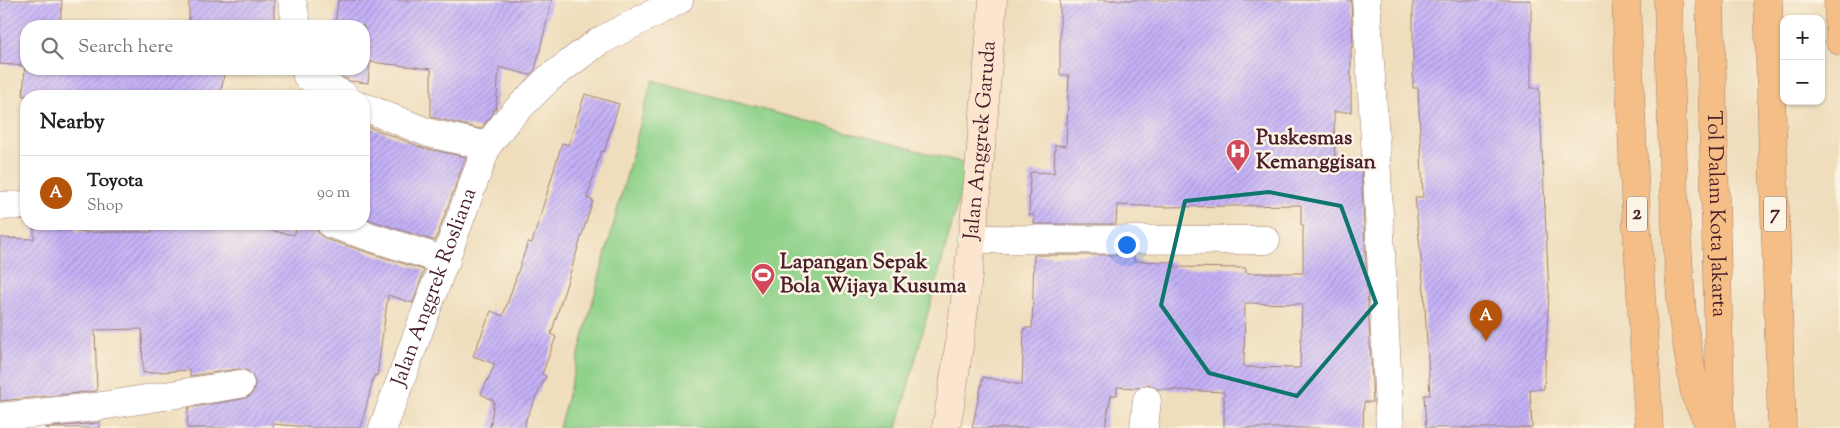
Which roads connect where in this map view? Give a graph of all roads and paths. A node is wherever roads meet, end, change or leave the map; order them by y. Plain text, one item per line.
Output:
1 (292, 0) edge
2 (679, 0) edge
3 (993, 0) edge
4 (1366, 0) edge
5 (1626, 0) edge
6 (1668, 0) edge
7 (1710, 0) edge
8 (1768, 0) edge
9 (1838, 0) edge
10 (296, 20) edge
11 (1840, 41) edge
12 (311, 75) edge
13 (335, 90) edge
14 (370, 109) edge
15 (487, 146) junction
16 (0, 206) edge
17 (20, 206) edge
18 (350, 230) edge
19 (971, 239) junction
20 (1266, 240) dead end
21 (446, 261) junction
22 (240, 384) dead end
23 (1147, 400) dead end
24 (0, 417) edge
25 (383, 428) edge
26 (946, 428) edge
27 (1144, 428) edge
28 (1390, 428) edge
29 (1649, 428) edge
30 (1711, 428) edge
31 (1721, 428) edge
32 (1782, 428) edge

1 - 10 street
2 - 15 street, Jalan Anggrek Rosliana
3 - 19 street, Jalan Anggrek Garuda
4 - 28 street
5 - 29 highway, 2
6 - 30 highway
7 - 31 highway, Tol Dalam Kota Jakarta
8 - 32 highway, 7
9 - 11 highway
12 - 13 street
14 - 15 street
15 - 21 street, Jalan Anggrek Rosliana
16 - 17 street
18 - 21 street
19 - 20 street
19 - 26 street, Jalan Anggrek Garuda
21 - 25 street, Jalan Anggrek Rosliana
22 - 24 street
23 - 27 street

